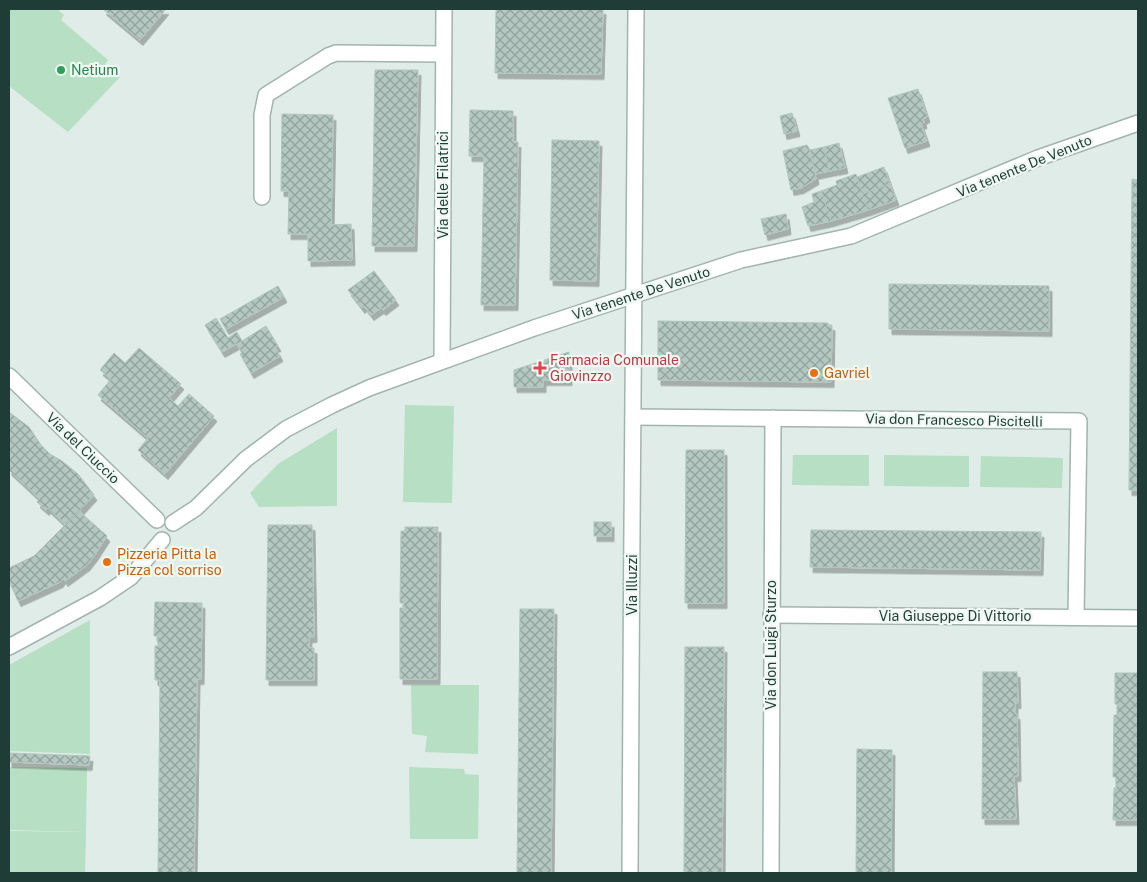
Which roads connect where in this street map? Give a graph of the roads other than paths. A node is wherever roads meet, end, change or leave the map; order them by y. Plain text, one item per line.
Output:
1 (444, 9) edge
2 (636, 9) edge
3 (443, 54) junction
4 (1138, 123) edge
5 (262, 197) dead end
6 (632, 297) junction
7 (442, 361) junction
8 (9, 376) edge
9 (633, 417) junction
10 (773, 418) junction
11 (156, 520) junction
12 (173, 523) junction
13 (162, 540) junction
14 (771, 615) junction
15 (1076, 618) junction
16 (1138, 618) edge
17 (9, 647) edge
18 (630, 873) edge
19 (771, 873) edge

1 - 3 street, Via delle Filatrici
2 - 6 street, Via Illuzzi
3 - 5 street
3 - 7 street, Via delle Filatrici
4 - 6 street, Via tenente De Venuto
6 - 7 street, Via tenente De Venuto
6 - 9 street, Via Illuzzi
7 - 12 street, Via tenente De Venuto
8 - 11 street, Via del Ciuccio
9 - 10 street, Via don Francesco Piscitelli
9 - 18 street, Via Illuzzi
10 - 14 street, Via don Luigi Sturzo
10 - 15 street, Via don Francesco Piscitelli
11 - 12 street
11 - 13 street
12 - 13 street
13 - 17 street
14 - 15 street, Via Giuseppe Di Vittorio
14 - 19 street, Via don Luigi Sturzo
15 - 16 street, Via Giuseppe Di Vittorio

